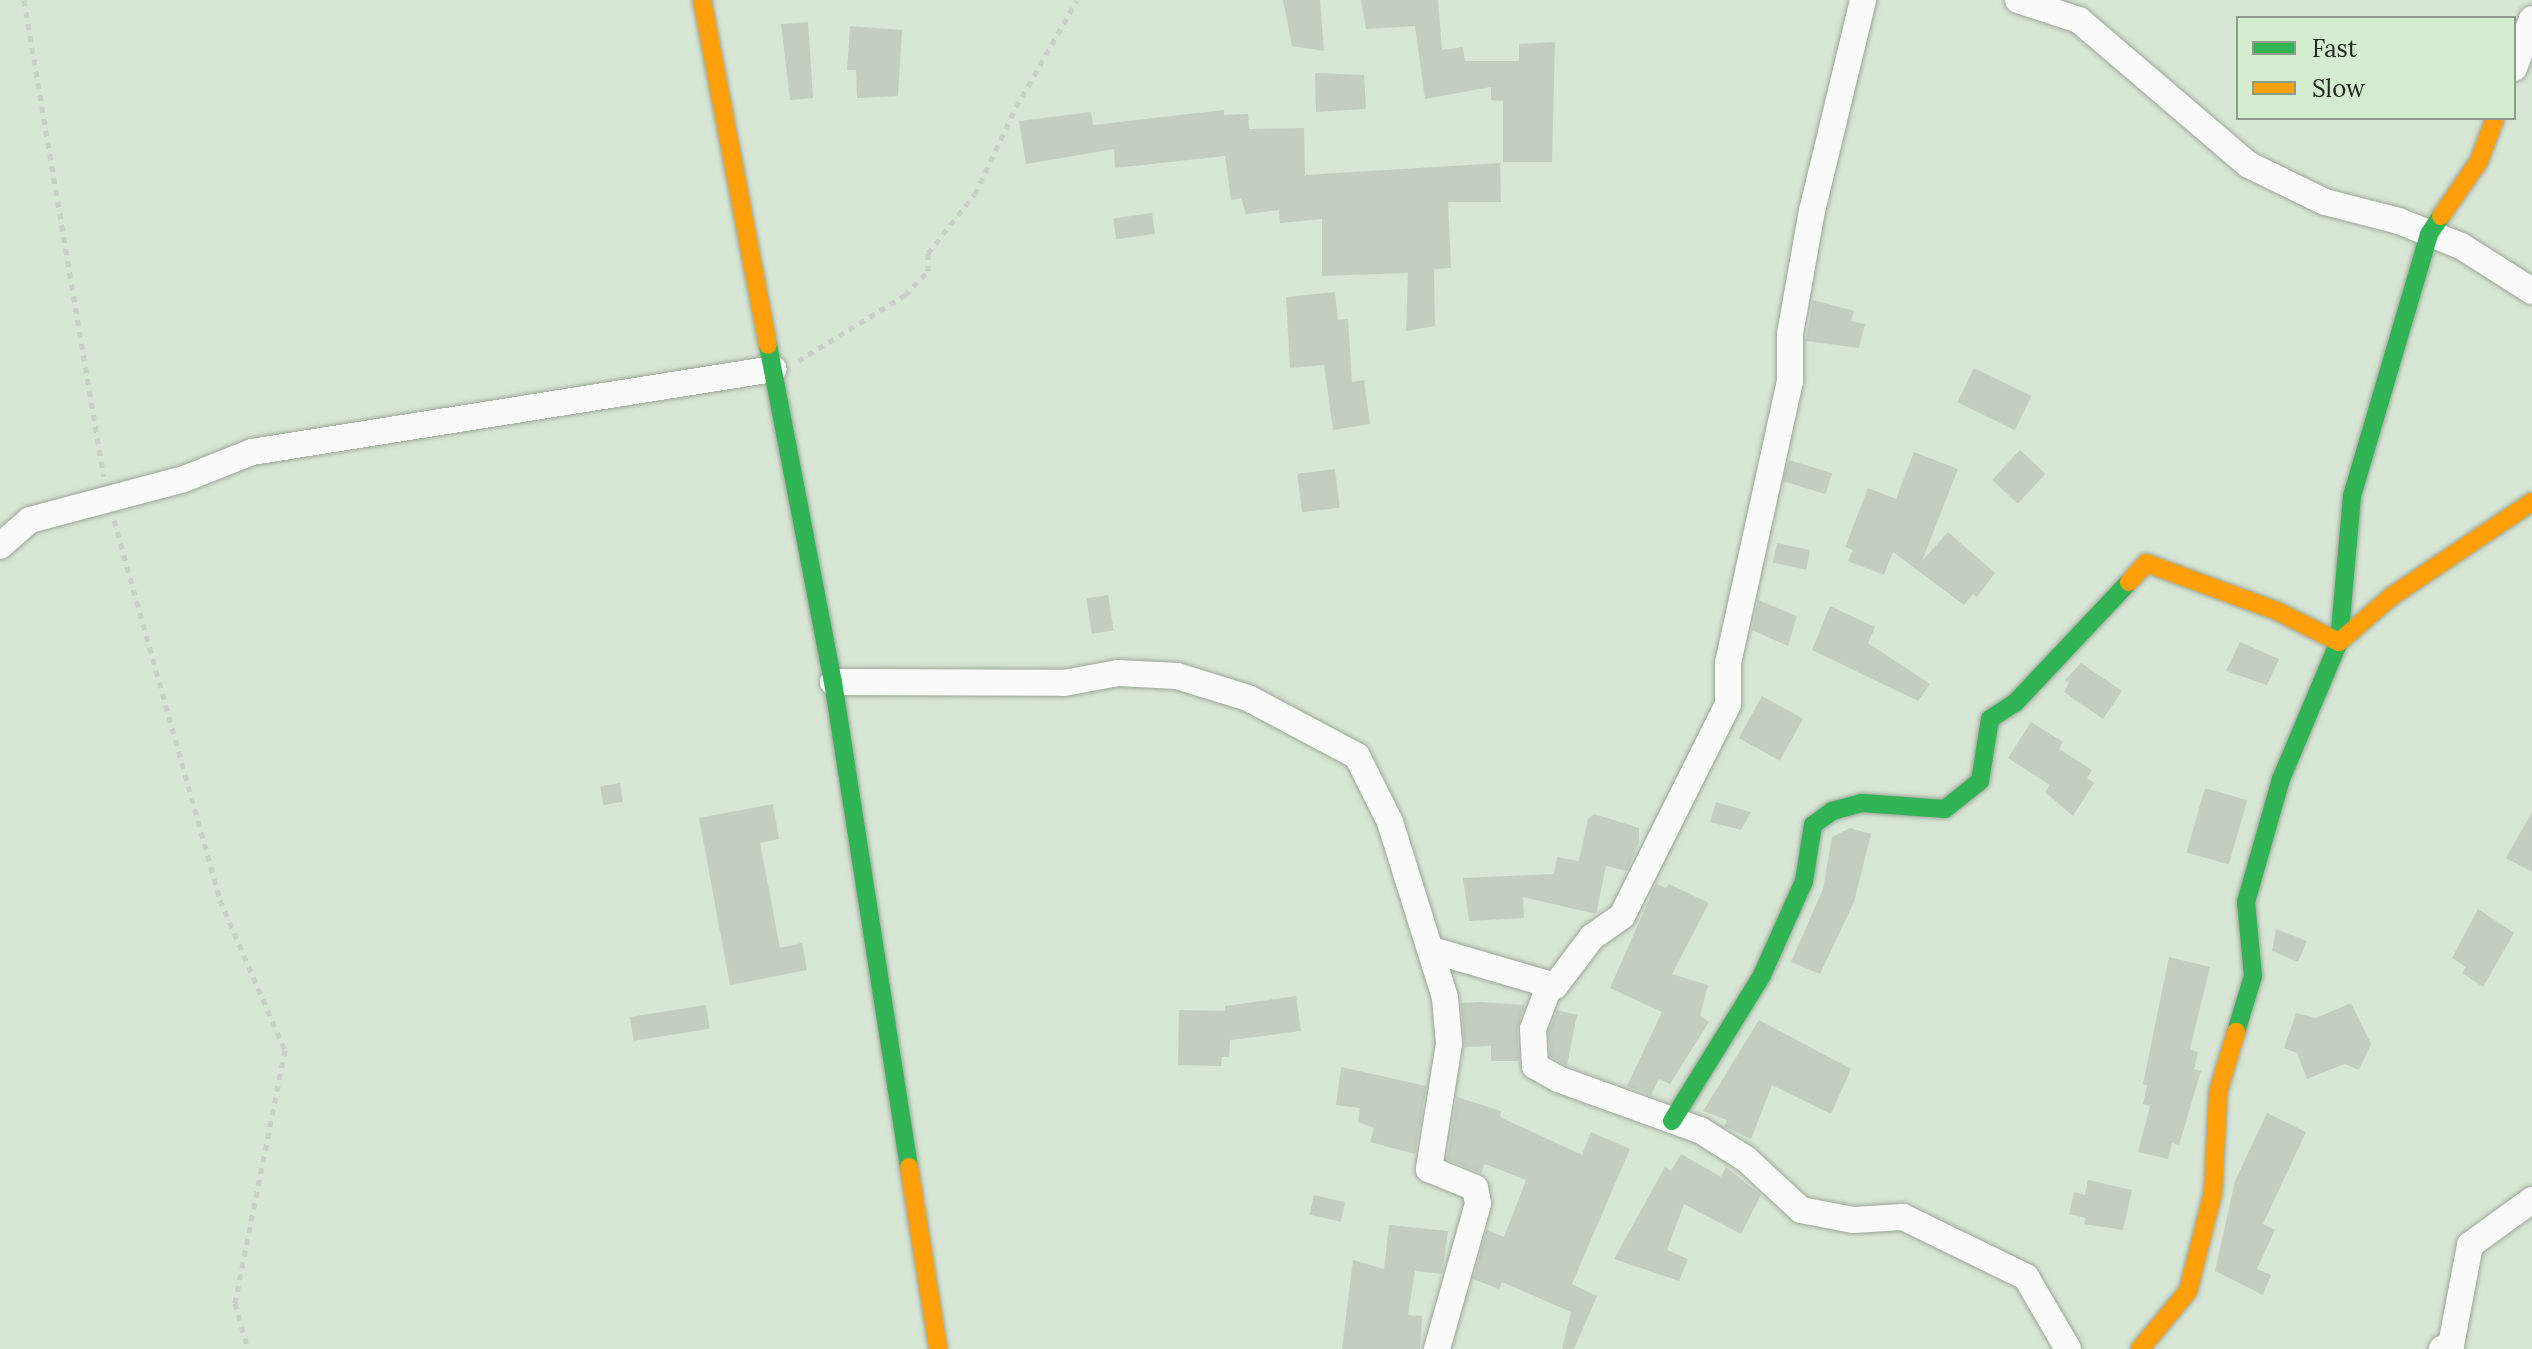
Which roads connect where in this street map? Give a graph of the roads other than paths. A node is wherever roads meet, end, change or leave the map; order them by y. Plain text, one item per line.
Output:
1 (702, 0) edge
2 (1863, 0) edge
3 (2018, 0) edge
4 (2532, 19) edge
5 (2516, 63) edge
6 (2494, 120) edge
7 (2429, 234) junction
8 (2532, 291) edge
9 (773, 369) junction
10 (2532, 502) edge
11 (0, 546) edge
12 (2339, 642) junction
13 (833, 682) junction
14 (1432, 950) junction
15 (1550, 984) junction
16 (1672, 1121) junction
17 (2532, 1200) edge
18 (938, 1349) edge
19 (1437, 1349) edge
20 (2068, 1349) edge
21 (2140, 1349) edge
22 (2442, 1349) edge

1 - 9 street
2 - 15 street
3 - 7 street
4 - 5 street
6 - 7 street
7 - 8 street
7 - 12 street
9 - 11 street
9 - 13 street
10 - 12 street
12 - 16 street
12 - 21 street
13 - 14 street
13 - 18 street
14 - 15 street
14 - 19 street
15 - 16 street
16 - 20 street
17 - 22 street

